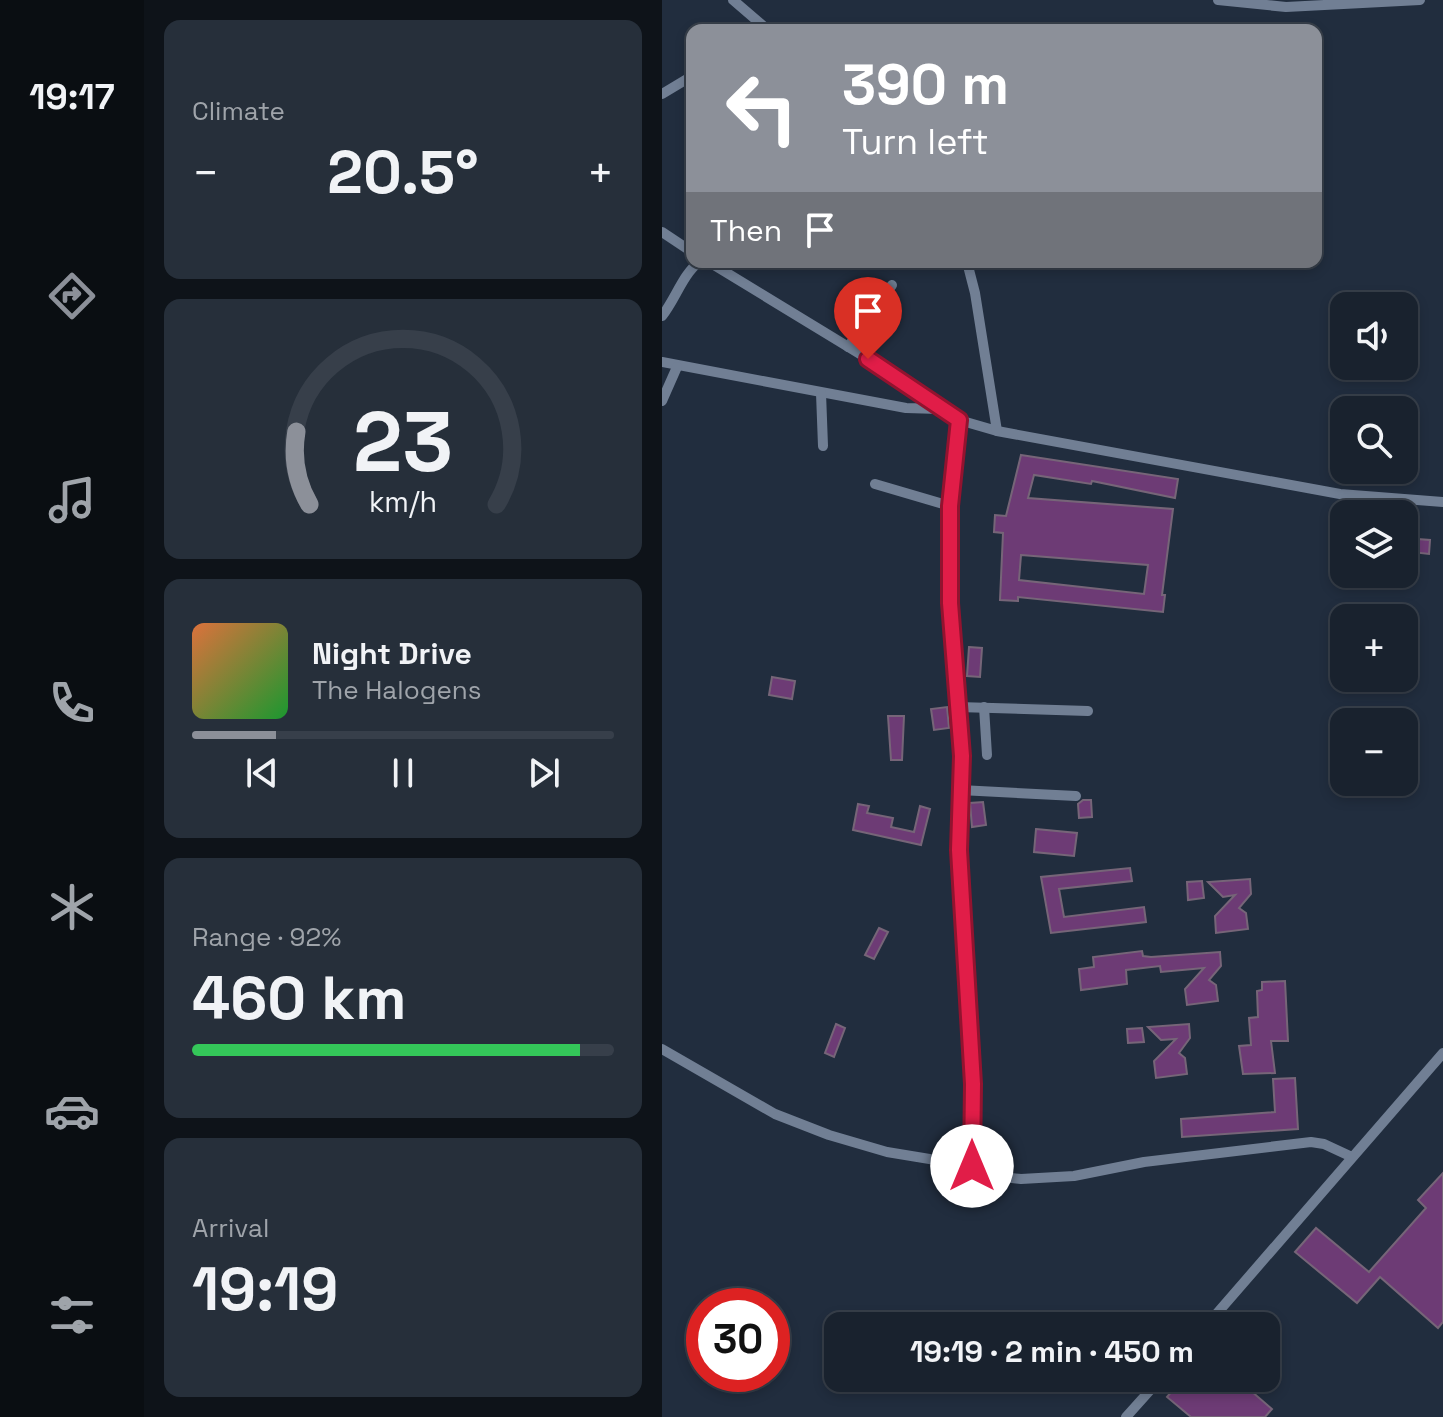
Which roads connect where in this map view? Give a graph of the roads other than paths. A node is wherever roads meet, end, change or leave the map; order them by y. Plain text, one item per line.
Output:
1 (733, 0) edge
2 (1218, 0) edge
3 (1420, 0) edge
4 (761, 24) edge
5 (686, 80) edge
6 (662, 94) edge
7 (662, 232) edge
8 (686, 248) edge
9 (692, 268) edge
10 (719, 268) edge
11 (969, 268) edge
12 (892, 285) dead end
13 (662, 316) edge
14 (848, 347) junction
15 (662, 362) edge
16 (677, 367) junction
17 (821, 393) junction
18 (662, 401) edge
19 (939, 409) junction
20 (959, 420) junction
21 (997, 431) junction
22 (823, 446) dead end
23 (875, 484) dead end
24 (1443, 502) edge
25 (950, 506) junction
26 (958, 707) junction
27 (984, 707) junction
28 (1088, 711) dead end
29 (987, 755) dead end
30 (960, 790) junction
31 (1076, 796) dead end
32 (662, 1049) edge
33 (1443, 1053) edge
34 (1352, 1157) junction
35 (972, 1166) junction
36 (1218, 1312) edge
37 (1150, 1392) edge
38 (1130, 1416) edge

1 - 4 street
2 - 3 street
5 - 6 street
7 - 8 street
9 - 13 street
10 - 14 street
11 - 21 street
12 - 14 street
14 - 19 street
15 - 16 street
16 - 17 street
16 - 18 street
17 - 19 street
17 - 22 street
19 - 20 street
20 - 21 street
20 - 25 street
21 - 24 street
23 - 25 street
25 - 26 street
26 - 27 street
26 - 30 street
27 - 28 street
27 - 29 street
30 - 31 street
30 - 35 street
32 - 35 street
33 - 34 street
34 - 35 street
34 - 36 street
37 - 38 street

